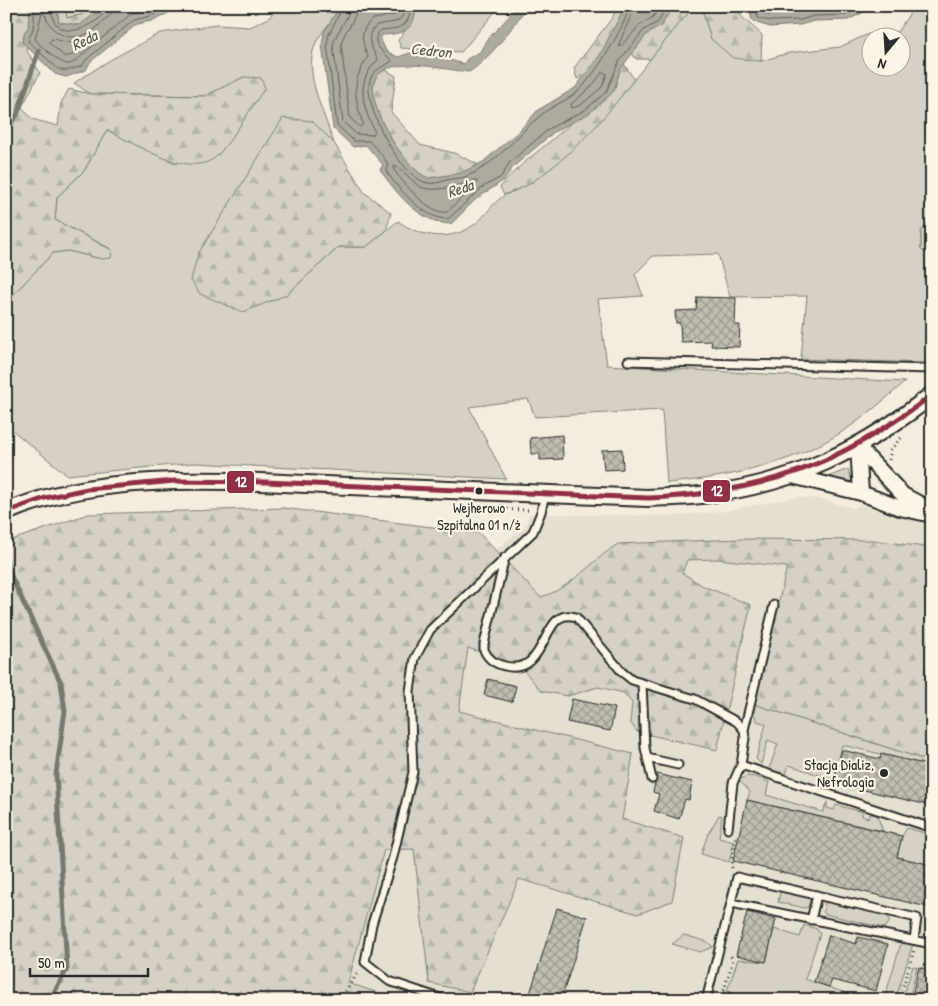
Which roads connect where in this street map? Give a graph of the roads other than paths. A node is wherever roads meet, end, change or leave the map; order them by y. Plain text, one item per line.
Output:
1 (628, 361) dead end
2 (932, 368) edge
3 (932, 395) edge
4 (858, 447) junction
5 (792, 476) junction
6 (861, 492) junction
7 (545, 494) junction
8 (932, 511) edge
9 (6, 512) edge
10 (932, 515) edge
11 (505, 557) junction
12 (774, 605) dead end
13 (642, 684) junction
14 (744, 730) junction
15 (647, 758) junction
16 (741, 764) junction
17 (678, 765) dead end
18 (652, 779) dead end
19 (932, 828) edge
20 (728, 829) dead end
21 (817, 895) junction
22 (731, 903) junction
23 (811, 920) junction
24 (914, 940) junction
25 (932, 944) edge
26 (446, 1000) edge
27 (706, 1000) edge

1 - 2 lane
3 - 4 street
4 - 5 street
4 - 6 street
4 - 8 street
5 - 6 street
5 - 7 street
6 - 10 street
7 - 9 street
7 - 11 lane
11 - 13 lane
11 - 26 lane
12 - 14 lane
13 - 14 lane
13 - 15 lane
14 - 16 lane
15 - 17 lane
15 - 18 lane
16 - 19 lane
16 - 20 lane
21 - 22 lane
21 - 23 lane
21 - 24 lane
22 - 23 lane
22 - 27 lane
23 - 24 lane
24 - 25 lane

